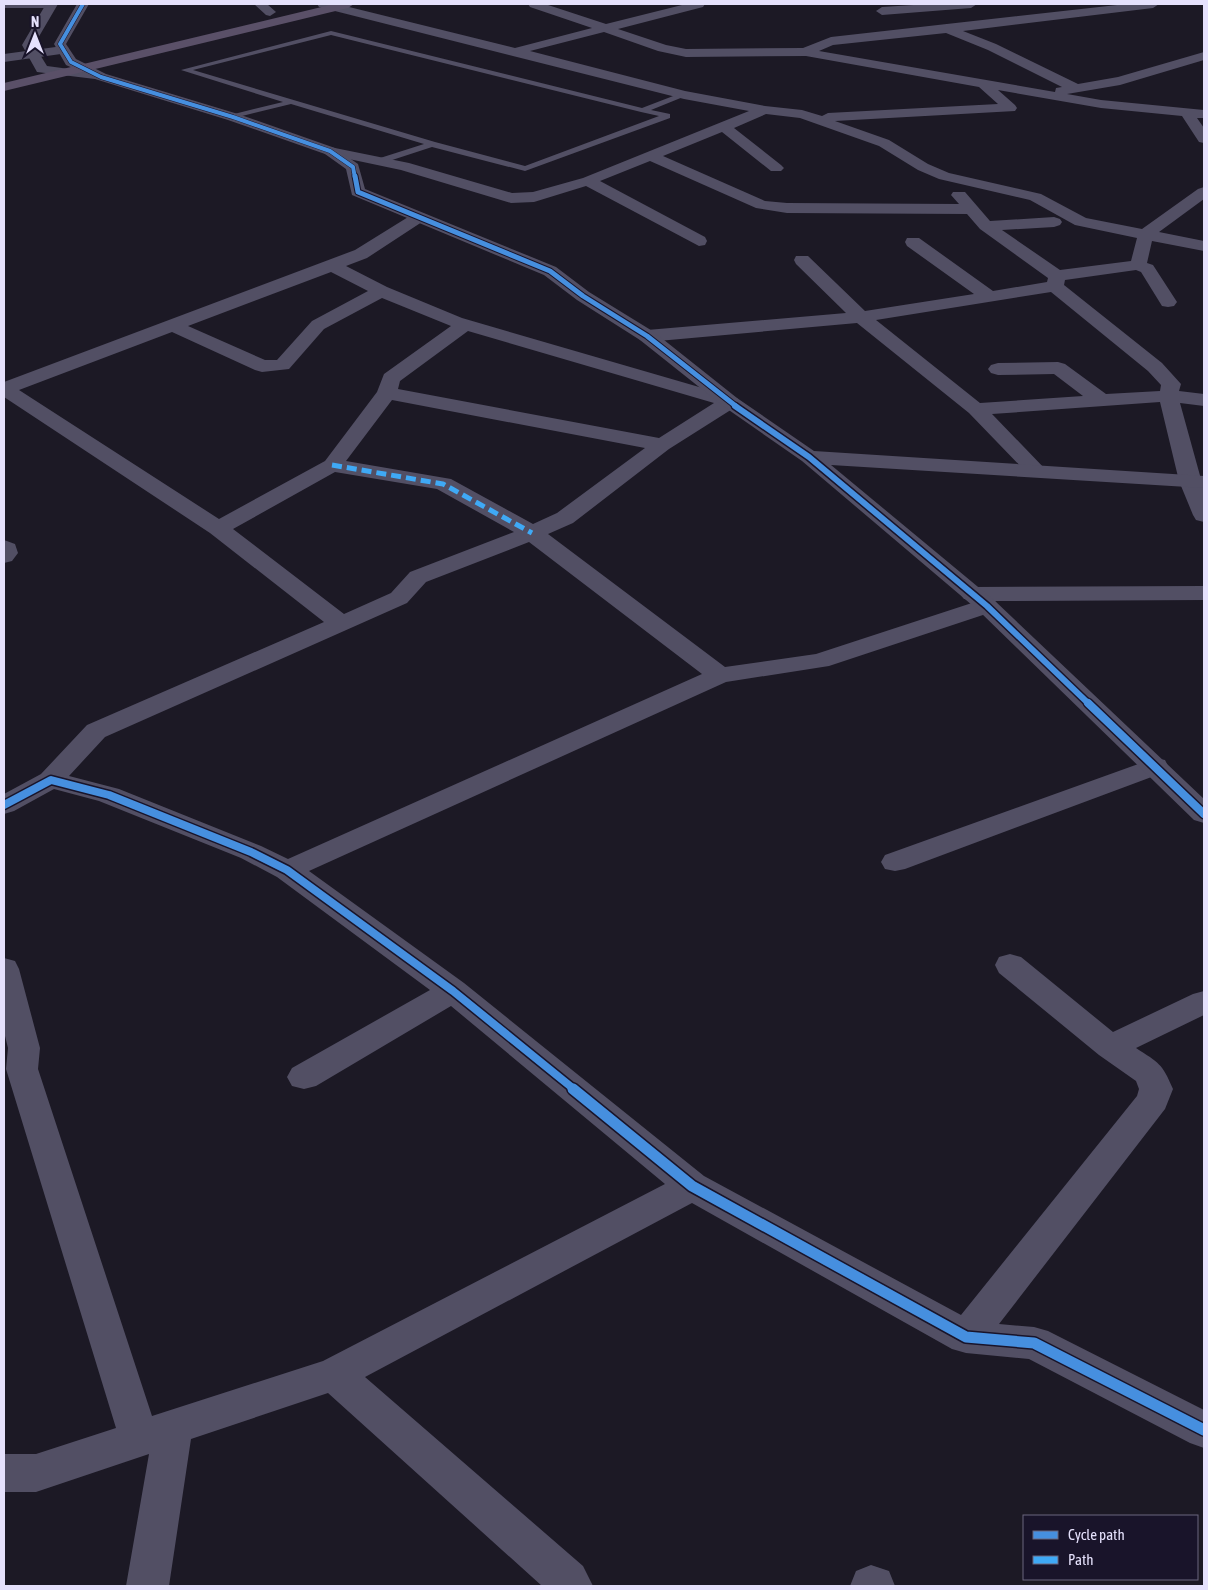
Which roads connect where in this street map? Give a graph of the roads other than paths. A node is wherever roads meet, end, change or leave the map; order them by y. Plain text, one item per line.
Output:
1 (4, 4) edge
2 (52, 4) edge
3 (83, 4) edge
4 (306, 4) edge
5 (534, 4) edge
6 (699, 4) edge
7 (870, 4) edge
8 (970, 4) edge
9 (1153, 4) edge
10 (336, 5) edge
11 (265, 8) edge
12 (882, 11) junction
13 (607, 28) junction
14 (944, 30) junction
15 (64, 50) junction
16 (516, 51) junction
17 (805, 52) junction
18 (33, 54) junction
19 (1204, 56) edge
20 (4, 58) edge
21 (76, 65) junction
22 (42, 69) junction
23 (62, 72) junction
24 (101, 77) junction
25 (4, 78) edge
26 (984, 84) junction
27 (4, 87) edge
28 (1075, 88) junction
29 (1042, 94) junction
30 (684, 95) junction
31 (1204, 99) edge
32 (290, 102) junction
33 (1128, 108) junction
34 (643, 110) junction
35 (764, 110) junction
36 (1187, 113) junction
37 (1204, 114) edge
38 (233, 117) junction
39 (814, 118) junction
40 (723, 126) junction
41 (1204, 139) edge
42 (432, 144) junction
43 (330, 151) junction
44 (650, 156) junction
45 (380, 161) junction
46 (776, 168) dead end
47 (944, 176) junction
48 (588, 181) junction
49 (1204, 192) edge
50 (970, 209) junction
51 (419, 217) junction
52 (1054, 222) dead end
53 (986, 226) junction
54 (1146, 234) junction
55 (699, 241) dead end
56 (913, 242) dead end
57 (1204, 246) edge
58 (802, 260) dead end
59 (1138, 264) junction
60 (333, 266) junction
61 (1056, 281) junction
62 (380, 291) junction
63 (990, 297) junction
64 (1168, 302) dead end
65 (862, 317) junction
66 (465, 325) junction
67 (173, 326) junction
68 (647, 336) junction
69 (998, 369) dead end
70 (4, 389) edge
71 (387, 393) junction
72 (1168, 396) junction
73 (1100, 399) junction
74 (1204, 400) edge
75 (730, 402) junction
76 (976, 408) junction
77 (662, 445) junction
78 (809, 457) junction
79 (332, 465) junction
80 (1036, 472) junction
81 (1197, 482) edge
82 (1204, 514) edge
83 (218, 528) junction
84 (532, 533) junction
85 (4, 547) edge
86 (4, 556) edge
87 (1204, 593) edge
88 (980, 600) junction
89 (342, 624) junction
90 (720, 675) junction
91 (1155, 766) junction
92 (51, 780) junction
93 (4, 805) edge
94 (1204, 814) edge
95 (895, 862) dead end
96 (287, 870) junction
97 (1010, 965) dead end
98 (4, 969) edge
99 (453, 991) junction
100 (1204, 1002) edge
101 (1110, 1047) junction
102 (13, 1072) edge
103 (304, 1077) dead end
104 (692, 1186) junction
105 (966, 1337) junction
106 (334, 1374) junction
107 (1204, 1430) edge
108 (156, 1433) junction
109 (4, 1473) edge
110 (148, 1586) edge
111 (572, 1586) edge

1 - 2 street
2 - 18 street
3 - 15 street
4 - 11 main road
5 - 13 street
6 - 13 street
7 - 12 street
8 - 12 street
9 - 14 street
10 - 16 street
10 - 21 main road
11 - 21 main road
12 - 14 street
13 - 16 street
13 - 17 street
14 - 17 street
14 - 28 street
15 - 18 street
15 - 21 street
16 - 30 street
17 - 26 street
18 - 20 street
18 - 22 street
19 - 28 street
21 - 22 main road
21 - 23 main road
21 - 24 street
22 - 23 street
22 - 25 main road
23 - 24 street
23 - 27 main road
24 - 38 street
26 - 29 street
26 - 39 street
28 - 29 street
29 - 33 street
30 - 34 lane
30 - 35 street
31 - 33 street
32 - 34 lane
32 - 38 lane
32 - 42 lane
33 - 36 street
34 - 42 lane
35 - 39 street
35 - 40 street
36 - 37 street
36 - 41 street
38 - 43 street
39 - 47 street
40 - 44 street
40 - 46 street
42 - 45 lane
43 - 45 street
43 - 51 street
44 - 48 street
44 - 50 street
45 - 48 street
47 - 50 street
47 - 54 street
48 - 55 street
49 - 54 street
50 - 53 street
51 - 60 street
51 - 68 street
52 - 53 street
53 - 61 street
54 - 57 street
54 - 59 street
56 - 63 street
58 - 65 street
59 - 61 street
59 - 64 street
60 - 62 street
60 - 67 street
61 - 63 street
61 - 72 street
62 - 66 street
62 - 67 street
63 - 65 street
65 - 68 street
65 - 76 street
66 - 71 street
66 - 75 street
67 - 70 street
68 - 75 street
69 - 73 street
70 - 83 street
71 - 77 street
71 - 79 street
72 - 73 street
72 - 74 street
72 - 81 street
73 - 76 street
75 - 77 street
75 - 78 street
76 - 80 street
77 - 84 street
78 - 80 street
78 - 88 street
79 - 83 street
79 - 84 street
80 - 81 street
81 - 82 street
83 - 89 street
84 - 89 street
84 - 90 street
85 - 86 street
87 - 88 street
88 - 90 street
88 - 91 street
89 - 92 street
90 - 96 street
91 - 94 street
91 - 95 street
92 - 93 street
92 - 96 street
96 - 99 street
97 - 101 street
98 - 102 street
99 - 103 street
99 - 104 street
100 - 101 street
101 - 105 street
102 - 108 street
104 - 105 street
104 - 106 street
105 - 107 street
106 - 108 street
106 - 111 street
108 - 109 street
108 - 110 street

